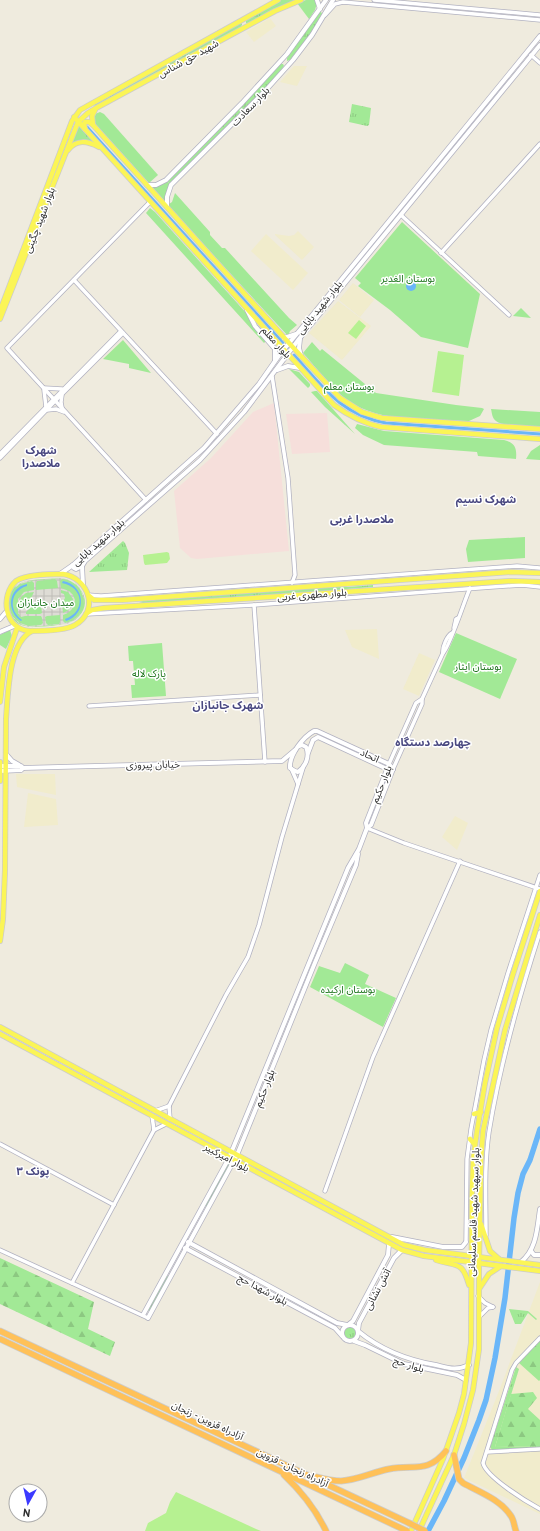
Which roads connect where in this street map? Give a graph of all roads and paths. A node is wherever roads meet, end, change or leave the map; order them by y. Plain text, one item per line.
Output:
1 (278, 0) edge
2 (302, 0) edge
3 (318, 0) edge
4 (326, 0) edge
5 (333, 0) edge
6 (374, 0) edge
7 (382, 0) edge
8 (345, 1) edge
9 (420, 4) junction
10 (320, 9) junction
11 (419, 9) junction
12 (535, 14) junction
13 (251, 15) junction
14 (540, 15) edge
15 (534, 19) junction
16 (540, 20) edge
17 (254, 22) junction
18 (237, 23) junction
19 (319, 23) junction
20 (236, 32) junction
21 (302, 34) junction
22 (540, 36) edge
23 (540, 45) edge
24 (532, 55) junction
25 (295, 58) junction
26 (540, 63) edge
27 (275, 68) junction
28 (266, 90) junction
29 (98, 107) junction
30 (79, 111) junction
31 (83, 116) junction
32 (74, 117) junction
33 (78, 122) junction
34 (93, 125) junction
35 (219, 126) junction
36 (85, 130) junction
37 (224, 132) junction
38 (540, 144) edge
39 (102, 148) junction
40 (65, 152) junction
41 (147, 186) junction
42 (150, 202) junction
43 (167, 208) junction
44 (401, 215) junction
45 (200, 245) junction
46 (194, 251) junction
47 (441, 253) junction
48 (74, 280) junction
49 (247, 309) junction
50 (0, 311) edge
51 (508, 315) dead end
52 (0, 319) edge
53 (122, 332) junction
54 (297, 334) junction
55 (301, 337) junction
56 (284, 338) junction
57 (289, 343) junction
58 (293, 348) junction
59 (284, 350) junction
60 (288, 354) junction
61 (301, 356) junction
62 (274, 364) junction
63 (300, 368) junction
64 (277, 370) junction
65 (272, 376) junction
66 (44, 388) junction
67 (63, 391) junction
68 (54, 399) junction
69 (46, 409) junction
70 (63, 409) junction
71 (66, 413) junction
72 (540, 429) edge
73 (217, 434) junction
74 (540, 439) edge
75 (0, 454) edge
76 (0, 458) edge
77 (146, 500) junction
78 (73, 565) junction
79 (82, 566) junction
80 (539, 567) edge
81 (439, 572) junction
82 (540, 573) edge
83 (60, 574) junction
84 (295, 575) junction
85 (430, 578) junction
86 (334, 579) junction
87 (320, 580) junction
88 (384, 581) junction
89 (293, 582) junction
90 (300, 582) junction
91 (373, 582) junction
92 (499, 582) junction
93 (540, 582) edge
94 (84, 585) junction
95 (328, 585) junction
96 (424, 587) junction
97 (492, 587) junction
98 (540, 587) edge
99 (285, 588) junction
100 (470, 588) junction
101 (385, 589) junction
102 (373, 590) junction
103 (436, 591) junction
104 (326, 593) junction
105 (88, 595) junction
106 (334, 598) junction
107 (112, 600) junction
108 (221, 600) junction
109 (321, 600) junction
110 (254, 605) junction
111 (228, 606) junction
112 (216, 607) junction
113 (112, 608) junction
114 (3, 611) edge
115 (86, 614) junction
116 (0, 619) edge
117 (16, 627) junction
118 (32, 631) junction
119 (0, 632) edge
120 (260, 695) junction
121 (422, 699) junction
122 (0, 702) edge
123 (89, 706) dead end
124 (297, 748) junction
125 (308, 753) junction
126 (6, 754) junction
127 (282, 761) junction
128 (0, 762) edge
129 (265, 762) junction
130 (389, 764) junction
131 (0, 766) edge
132 (22, 767) junction
133 (290, 768) junction
134 (303, 768) junction
135 (3, 769) edge
136 (387, 769) junction
137 (14, 770) junction
138 (393, 770) junction
139 (0, 781) edge
140 (6, 783) junction
141 (298, 784) junction
142 (367, 828) junction
143 (358, 849) junction
144 (460, 861) junction
145 (540, 875) edge
146 (539, 889) edge
147 (540, 915) edge
148 (540, 932) edge
149 (0, 941) edge
150 (516, 990) junction
151 (522, 991) junction
152 (0, 1027) edge
153 (0, 1034) edge
154 (490, 1055) junction
155 (499, 1056) junction
156 (489, 1063) junction
157 (497, 1065) junction
158 (169, 1106) junction
159 (155, 1111) junction
160 (481, 1112) junction
161 (474, 1114) junction
162 (152, 1116) junction
163 (170, 1119) junction
164 (166, 1124) junction
165 (154, 1130) junction
166 (470, 1139) junction
167 (0, 1144) edge
168 (476, 1144) junction
169 (231, 1151) junction
170 (237, 1155) junction
171 (231, 1159) junction
172 (325, 1191) dead end
173 (114, 1205) junction
174 (540, 1209) edge
175 (201, 1212) junction
176 (205, 1214) junction
177 (480, 1221) junction
178 (387, 1236) junction
179 (486, 1236) junction
180 (185, 1240) junction
181 (466, 1242) joint
182 (190, 1243) junction
183 (389, 1244) junction
184 (182, 1246) junction
185 (187, 1249) junction
186 (0, 1250) edge
187 (402, 1250) junction
188 (531, 1251) junction
189 (461, 1255) junction
190 (540, 1255) edge
191 (424, 1256) junction
192 (472, 1256) junction
193 (479, 1257) junction
194 (490, 1258) junction
195 (501, 1260) junction
196 (461, 1261) junction
197 (471, 1262) junction
198 (521, 1262) junction
199 (479, 1263) junction
200 (489, 1264) junction
201 (540, 1265) edge
202 (501, 1266) junction
203 (540, 1271) edge
204 (167, 1272) junction
205 (172, 1275) junction
206 (378, 1275) junction
207 (383, 1278) junction
208 (72, 1283) junction
209 (471, 1290) junction
210 (478, 1293) junction
211 (144, 1315) junction
212 (148, 1318) joint
213 (478, 1318) junction
214 (347, 1325) junction
215 (0, 1331) edge
216 (358, 1331) junction
217 (342, 1336) junction
218 (540, 1338) edge
219 (0, 1339) edge
220 (354, 1341) junction
221 (471, 1343) junction
222 (479, 1344) junction
223 (470, 1354) junction
224 (478, 1355) junction
225 (469, 1365) junction
226 (458, 1369) junction
227 (457, 1375) junction
228 (466, 1380) junction
229 (540, 1449) edge
230 (446, 1451) junction
231 (487, 1452) junction
232 (454, 1455) junction
233 (279, 1471) junction
234 (304, 1474) junction
235 (540, 1509) edge
236 (326, 1531) edge
237 (408, 1531) edge
238 (419, 1531) edge
239 (425, 1531) edge
240 (516, 1531) edge

1 - 13 main road, شهید حق شناس
2 - 17 main road, شهید حق شناس
3 - 10 main road
4 - 10 main road, بلوار سعادت
5 - 19 main road, بلوار سعادت
6 - 7 street
7 - 9 street
8 - 11 street
8 - 19 street
9 - 11 street
9 - 12 street
10 - 21 main road, بلوار سعادت
11 - 15 street
12 - 14 street
12 - 15 street
13 - 17 main road
13 - 18 main road, شهید حق شناس
15 - 16 street
17 - 20 main road, شهید حق شناس
18 - 20 main road
18 - 30 main road, شهید حق شناس
19 - 25 main road, بلوار سعادت
20 - 29 main road, شهید حق شناس
21 - 25 main road
21 - 27 main road, بلوار سعادت
22 - 54 main road, بلوار شهید بابایی
23 - 24 main road, بلوار شهید بابایی
24 - 26 street
24 - 44 main road, بلوار شهید بابایی
25 - 28 main road, بلوار سعادت
27 - 28 main road
27 - 35 main road, بلوار سعادت
28 - 37 main road, بلوار سعادت
29 - 31 main road, شهید حق شناس
29 - 34 main road
30 - 31 main road
30 - 32 main road, شهید حق شناس
31 - 33 main road, شهید حق شناس
32 - 33 main road, بلوار معلم
32 - 50 main road, بلوار شهید چگینی
33 - 36 main road, بلوار معلم
33 - 40 main road, بلوار شهید چگینی
34 - 36 main road
34 - 41 main road, بلوار معلم
35 - 37 main road
35 - 41 main road, بلوار سعادت
36 - 39 main road, بلوار معلم
37 - 43 main road, بلوار سعادت
38 - 47 street
39 - 40 main road
39 - 42 main road, بلوار معلم
40 - 52 main road, بلوار شهید چگینی
41 - 43 main road, بلوار معلم
42 - 46 main road, بلوار معلم
42 - 48 street
43 - 45 main road, بلوار معلم
44 - 47 street
44 - 55 main road, بلوار شهید بابایی
45 - 46 main road
45 - 56 main road, بلوار معلم
46 - 49 main road, بلوار معلم
47 - 51 street
48 - 53 street
48 - 66 street
49 - 59 main road, بلوار معلم
49 - 62 main road
53 - 67 street
53 - 73 street
54 - 56 main road
54 - 57 main road, بلوار شهید بابایی
55 - 58 main road, بلوار شهید بابایی
55 - 61 main road
56 - 57 main road, بلوار معلم
57 - 58 main road, بلوار معلم
57 - 59 main road, بلوار شهید بابایی
58 - 60 main road, بلوار شهید بابایی
58 - 61 main road, بلوار معلم
59 - 60 main road, بلوار معلم
59 - 62 main road, بلوار شهید بابایی
60 - 63 main road, بلوار معلم
60 - 64 main road, بلوار شهید بابایی
61 - 72 main road, بلوار معلم
62 - 73 main road, بلوار شهید بابایی
63 - 64 main road
63 - 74 main road, بلوار معلم
64 - 65 main road, بلوار شهید بابایی
65 - 79 main road, بلوار شهید بابایی
65 - 84 street
66 - 67 street
66 - 68 street
66 - 69 street
67 - 68 street
67 - 70 street
68 - 69 street
68 - 70 street
69 - 71 street
69 - 75 street
69 - 76 street
70 - 71 street
71 - 77 street
73 - 77 main road, بلوار شهید بابایی
77 - 78 main road, بلوار شهید بابایی
78 - 79 main road
78 - 83 main road, بلوار شهید بابایی
79 - 94 main road, بلوار شهید بابایی
80 - 81 street
81 - 85 street
81 - 86 street
82 - 85 main road, بلوار مطهری غربی
83 - 94 main road
83 - 114 main road
84 - 89 street
84 - 90 street
85 - 88 main road, بلوار مطهری غربی
86 - 87 street
86 - 95 street
87 - 90 street
87 - 95 street
88 - 91 main road, بلوار مطهری غربی
88 - 101 main road
89 - 90 street
89 - 99 street
89 - 105 street
91 - 95 main road, بلوار مطهری غربی
91 - 102 main road
92 - 93 main road, بلوار مطهری غربی
92 - 96 main road, بلوار مطهری غربی
92 - 97 street
94 - 105 main road
95 - 99 main road, بلوار مطهری غربی
96 - 101 main road, بلوار مطهری غربی
96 - 103 street
97 - 98 street
97 - 100 street
99 - 107 main road, بلوار مطهری غربی
100 - 103 street
100 - 121 street, بلوار حکیم
101 - 102 main road, بلوار مطهری غربی
102 - 104 main road, بلوار مطهری غربی
103 - 106 street
104 - 106 street
104 - 108 main road, بلوار مطهری غربی
104 - 109 street
105 - 107 main road, بلوار مطهری غربی
105 - 115 main road
106 - 109 street
107 - 113 main road
108 - 111 street
108 - 112 street
108 - 113 main road, بلوار مطهری غربی
109 - 110 street
110 - 111 street
110 - 120 street
111 - 112 street
112 - 115 street
113 - 115 main road, بلوار مطهری غربی
114 - 116 main road
114 - 117 main road
115 - 118 main road
117 - 118 main road
117 - 119 main road
117 - 122 main road
118 - 126 main road
120 - 123 street
120 - 129 street
121 - 130 street, بلوار حکیم
121 - 138 street, بلوار حکیم
124 - 125 main road
124 - 127 main road
124 - 130 main road, اتحاد
124 - 133 main road
125 - 134 main road
125 - 136 main road, اتحاد
126 - 132 main road
126 - 135 main road
127 - 129 main road, خیابان پیروزی
127 - 133 main road
128 - 131 main road
129 - 132 main road, خیابان پیروزی
130 - 136 main road, بلوار حکیم
130 - 138 main road, اتحاد
131 - 135 main road
132 - 135 main road, خیابان پیروزی
132 - 137 main road, خیابان پیروزی
133 - 134 main road
133 - 141 street
134 - 141 street
135 - 137 main road, خیابان پیروزی
135 - 139 main road
135 - 140 main road
136 - 138 main road, اتحاد
136 - 142 main road, بلوار حکیم
137 - 140 main road
138 - 142 main road, بلوار حکیم
140 - 149 main road
141 - 158 street
142 - 143 main road, بلوار حکیم
142 - 144 street
143 - 169 main road, بلوار حکیم
143 - 170 main road, بلوار حکیم
144 - 146 street
144 - 172 street
145 - 146 street
146 - 154 main road, بلوار سپهبد شهید قاسم سلیمانی
146 - 161 street
147 - 150 main road, بلوار سپهبد شهید قاسم سلیمانی
148 - 151 street
150 - 151 main road
150 - 155 main road, بلوار سپهبد شهید قاسم سلیمانی
151 - 179 street
152 - 159 main road, بلوار امیرکبیر
153 - 162 main road, بلوار امیرکبیر
154 - 155 main road
154 - 156 main road, بلوار سپهبد شهید قاسم سلیمانی
155 - 157 main road, بلوار سپهبد شهید قاسم سلیمانی
156 - 157 main road
156 - 160 main road, بلوار سپهبد شهید قاسم سلیمانی
157 - 177 main road, بلوار سپهبد شهید قاسم سلیمانی
158 - 159 street
158 - 163 street
159 - 163 main road, بلوار امیرکبیر
160 - 161 main road
160 - 168 main road, بلوار سپهبد شهید قاسم سلیمانی
161 - 166 street
162 - 164 main road, بلوار امیرکبیر
162 - 165 street
163 - 169 main road, بلوار امیرکبیر
164 - 165 street
164 - 171 main road, بلوار امیرکبیر
165 - 173 street
166 - 168 main road
166 - 181 street
167 - 173 street
168 - 192 main road, بلوار سپهبد شهید قاسم سلیمانی
169 - 170 main road, بلوار امیرکبیر
169 - 171 main road, بلوار حکیم
170 - 171 main road, بلوار حکیم
170 - 178 main road, بلوار امیرکبیر
171 - 175 main road, بلوار حکیم
171 - 176 main road, بلوار حکیم
171 - 183 main road, بلوار امیرکبیر
173 - 208 street
174 - 188 main road
175 - 176 main road
175 - 180 main road, بلوار حکیم
176 - 182 main road, بلوار حکیم
177 - 179 main road
177 - 193 main road, بلوار سپهبد شهید قاسم سلیمانی
178 - 181 main road, بلوار امیرکبیر
178 - 189 main road, بلوار امیرکبیر
179 - 195 main road
180 - 182 main road, بلوار شهدا حج
180 - 184 main road, بلوار حکیم
182 - 185 main road, بلوار حکیم
182 - 214 main road, بلوار شهدا حج
183 - 187 main road, بلوار امیرکبیر
183 - 206 main road, آتش نشانی
184 - 185 main road, بلوار شهدا حج
184 - 204 main road, بلوار حکیم
185 - 205 main road, بلوار حکیم
185 - 217 main road, بلوار شهدا حج
186 - 208 street
187 - 191 main road, بلوار امیرکبیر
187 - 207 main road, آتش نشانی
188 - 190 main road
188 - 198 main road
189 - 192 main road, بلوار امیرکبیر
189 - 196 main road
191 - 196 main road, بلوار امیرکبیر
191 - 209 main road
192 - 193 main road, بلوار امیرکبیر
192 - 197 main road, بلوار سپهبد شهید قاسم سلیمانی
193 - 194 main road, بلوار امیرکبیر
193 - 199 main road, بلوار سپهبد شهید قاسم سلیمانی
194 - 195 main road, بلوار امیرکبیر
194 - 200 main road
195 - 198 main road, بلوار امیرکبیر
196 - 197 main road, بلوار امیرکبیر
197 - 199 main road, بلوار امیرکبیر
197 - 209 main road, بلوار سپهبد شهید قاسم سلیمانی
198 - 201 main road, بلوار امیرکبیر
199 - 200 main road, بلوار امیرکبیر
199 - 210 main road, بلوار سپهبد شهید قاسم سلیمانی
200 - 202 main road, بلوار امیرکبیر
202 - 203 main road, بلوار امیرکبیر
202 - 210 main road
204 - 205 main road
204 - 211 main road, بلوار حکیم
205 - 212 main road, بلوار حکیم
206 - 207 main road
206 - 214 main road, آتش نشانی
207 - 216 main road, آتش نشانی
208 - 211 street
209 - 221 main road, بلوار سپهبد شهید قاسم سلیمانی
210 - 213 main road, بلوار سپهبد شهید قاسم سلیمانی
210 - 213 street
211 - 212 street
213 - 222 main road, بلوار سپهبد شهید قاسم سلیمانی
214 - 216 main road
214 - 217 main road
215 - 234 highway, آزادراه قزوین - زنجان
216 - 220 main road
216 - 226 main road, بلوار حج
217 - 220 main road
218 - 231 street
219 - 233 highway, آزادراه زنجان - قزوین
220 - 227 main road, بلوار حج
221 - 222 main road
221 - 223 main road, بلوار سپهبد شهید قاسم سلیمانی
222 - 224 main road, بلوار سپهبد شهید قاسم سلیمانی
223 - 224 main road
223 - 225 main road, بلوار سپهبد شهید قاسم سلیمانی
224 - 232 main road, بلوار سپهبد شهید قاسم سلیمانی
225 - 226 main road
225 - 228 main road, بلوار سپهبد شهید قاسم سلیمانی
226 - 227 main road
227 - 228 main road, بلوار حج
228 - 230 main road, بلوار سپهبد شهید قاسم سلیمانی
229 - 231 street
230 - 234 highway
230 - 237 main road, بلوار سپهبد شهید قاسم سلیمانی
231 - 235 street
232 - 238 main road, بلوار سپهبد شهید قاسم سلیمانی
232 - 240 highway
233 - 236 highway
233 - 237 highway, آزادراه زنجان - قزوین
234 - 239 highway, آزادراه قزوین - زنجان, bridge

